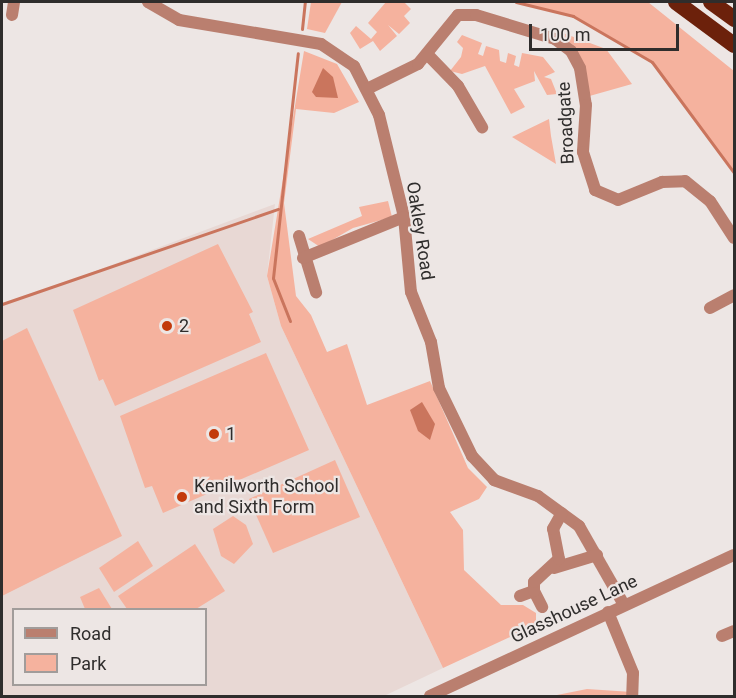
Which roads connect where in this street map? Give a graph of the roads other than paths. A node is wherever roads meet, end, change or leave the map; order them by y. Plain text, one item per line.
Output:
1 (14, 2) edge
2 (676, 2) edge
3 (711, 2) edge
4 (150, 4) edge
5 (12, 15) dead end
6 (735, 19) edge
7 (735, 45) edge
8 (428, 55) junction
9 (367, 89) junction
10 (482, 127) dead end
11 (404, 217) junction
12 (299, 236) dead end
13 (735, 238) edge
14 (303, 258) junction
15 (316, 292) dead end
16 (735, 295) edge
17 (710, 308) dead end
18 (567, 517) junction
19 (597, 555) junction
20 (735, 555) edge
21 (554, 568) junction
22 (534, 591) junction
23 (520, 596) dead end
24 (624, 605) junction
25 (542, 607) dead end
26 (608, 612) junction
27 (735, 631) edge
28 (722, 636) dead end
29 (430, 696) edge
30 (632, 696) edge

1 - 5 street
2 - 7 highway
3 - 6 highway
4 - 9 street, Oakley Road
8 - 9 street, Broadgate
8 - 10 street
8 - 13 street, Broadgate
9 - 11 street, Oakley Road
11 - 14 street
11 - 18 street, Oakley Road
12 - 14 street
14 - 15 street
16 - 17 street
18 - 19 street, Oakley Road
18 - 21 street
19 - 21 street
19 - 24 street, Oakley Road
20 - 24 street, Glasshouse Lane
21 - 22 street
22 - 23 street
22 - 25 street
24 - 26 street, Glasshouse Lane
26 - 29 street, Glasshouse Lane
26 - 30 street
27 - 28 street

